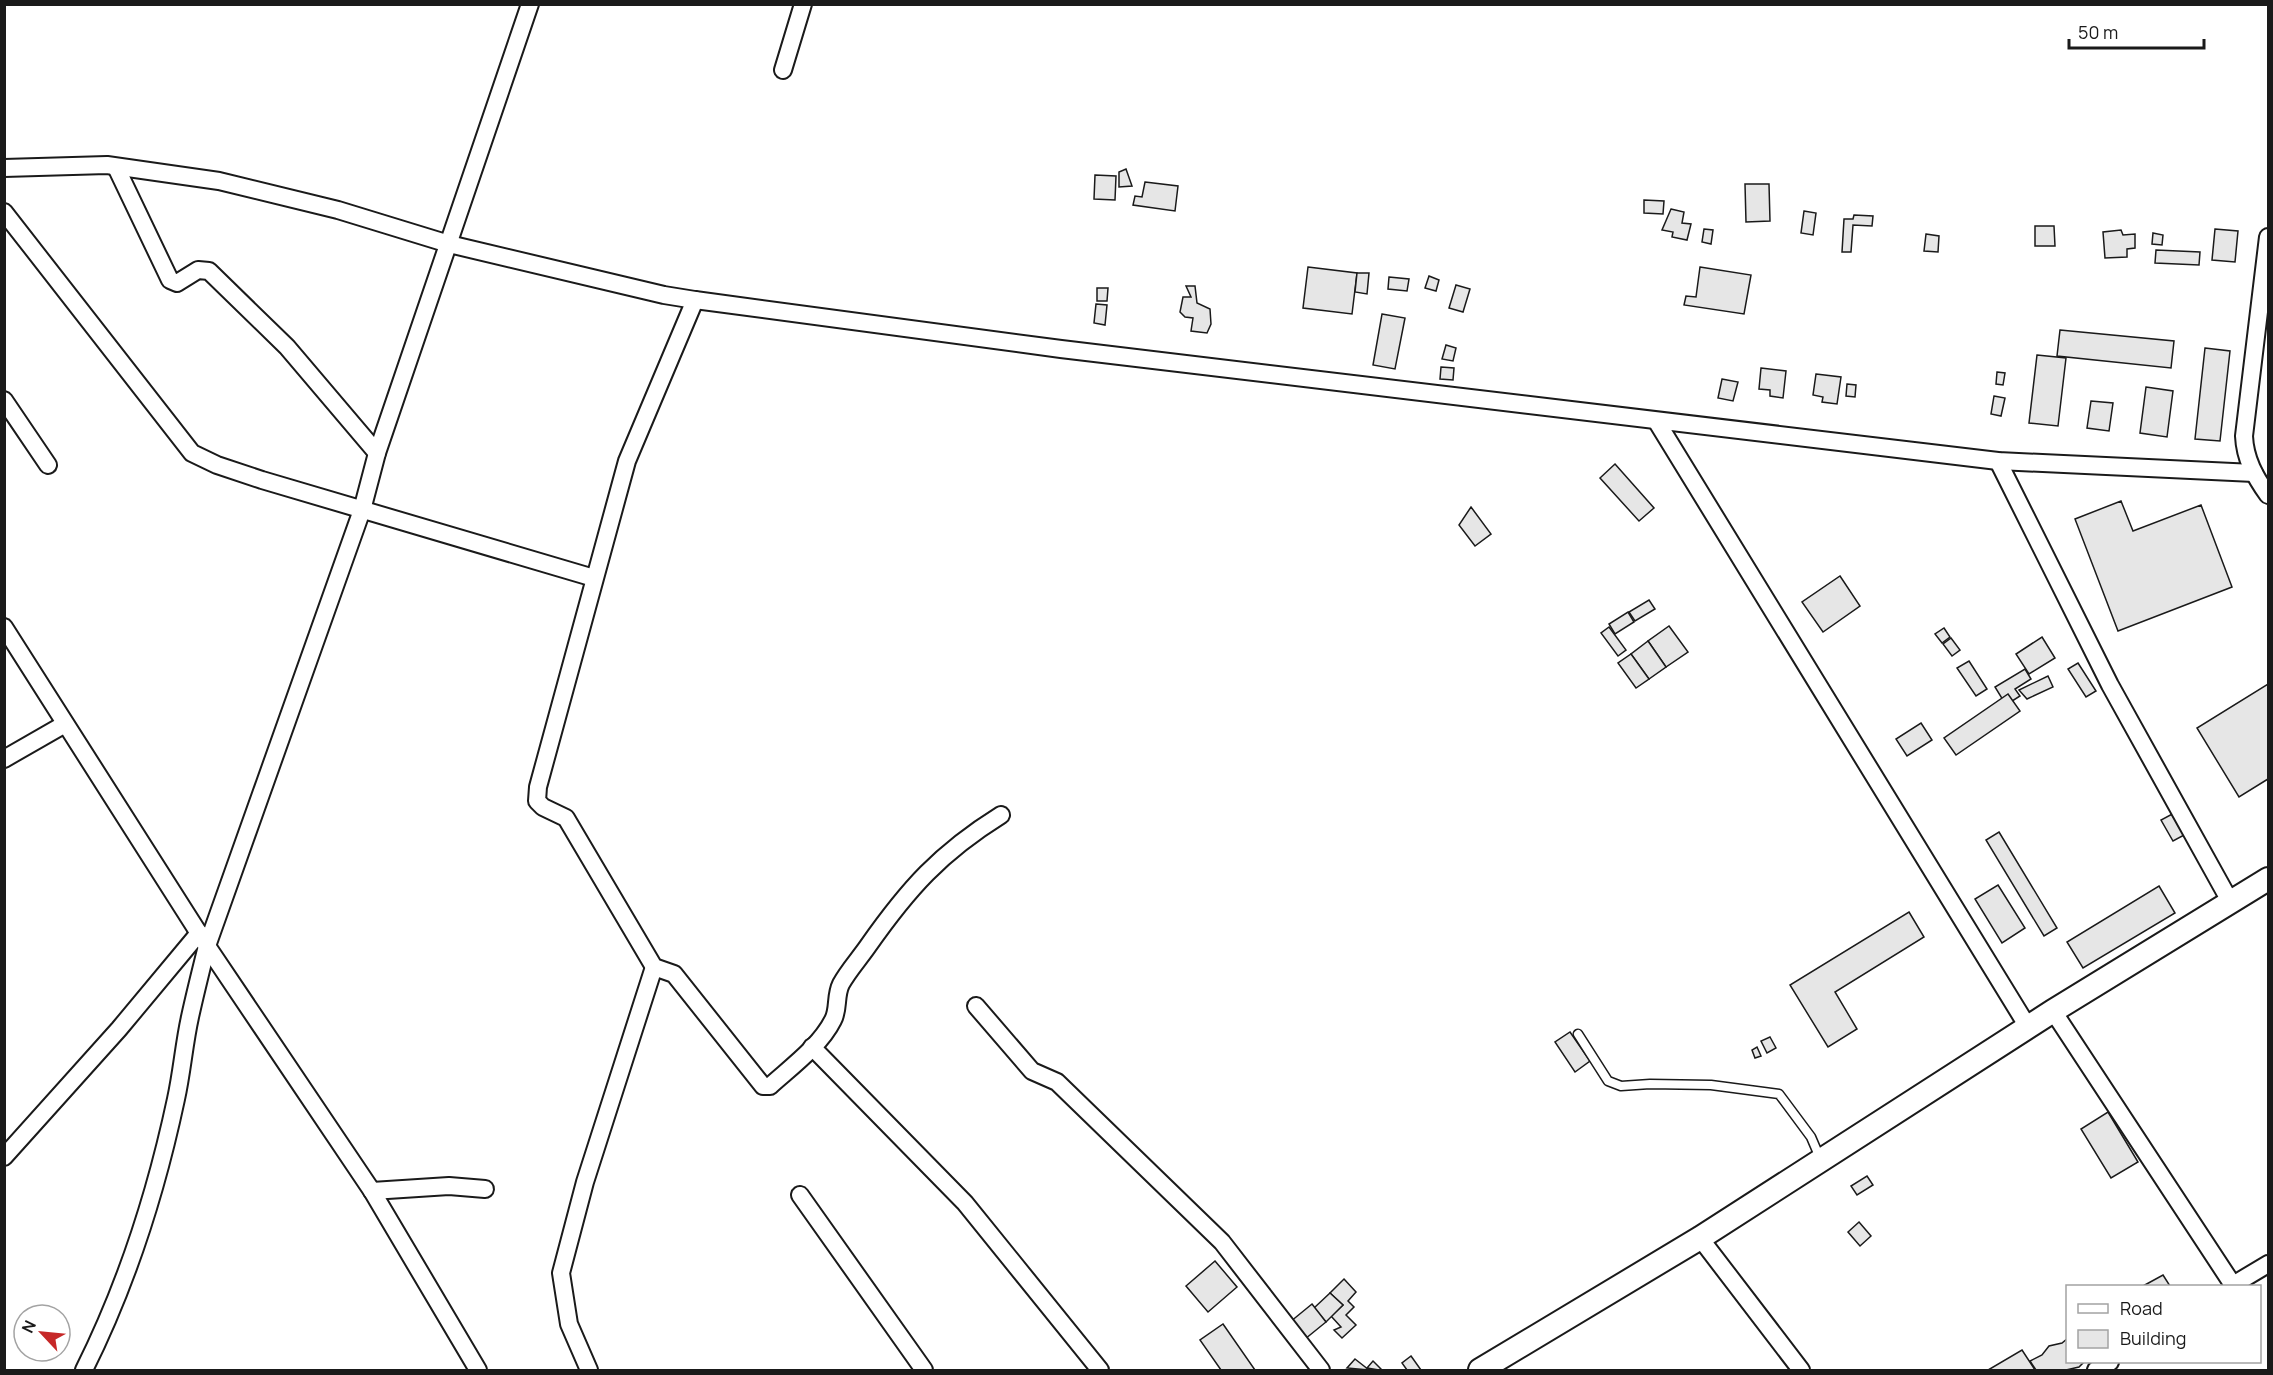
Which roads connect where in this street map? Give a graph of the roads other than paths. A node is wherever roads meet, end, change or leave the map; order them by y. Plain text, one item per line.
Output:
1 (530, 4) edge
2 (803, 4) edge
3 (783, 70) dead end
4 (116, 167) junction
5 (4, 168) edge
6 (4, 212) edge
7 (2268, 237) edge
8 (449, 244) junction
9 (695, 300) junction
10 (4, 400) edge
11 (1657, 422) junction
12 (377, 453) junction
13 (1998, 461) junction
14 (48, 465) dead end
15 (2254, 473) junction
16 (2268, 495) edge
17 (362, 510) junction
18 (594, 578) junction
19 (4, 627) edge
20 (65, 724) junction
21 (4, 759) edge
22 (1000, 815) dead end
23 (2268, 879) edge
24 (2230, 903) junction
25 (203, 939) junction
26 (654, 967) junction
27 (976, 1006) dead end
28 (2053, 1011) junction
29 (2028, 1027) junction
30 (1578, 1034) dead end
31 (812, 1047) junction
32 (4, 1157) edge
33 (1821, 1161) junction
34 (485, 1189) dead end
35 (372, 1191) junction
36 (800, 1195) dead end
37 (1700, 1238) junction
38 (2268, 1264) edge
39 (2231, 1285) edge
40 (2234, 1285) edge
41 (84, 1371) edge
42 (478, 1371) edge
43 (589, 1371) edge
44 (924, 1371) edge
45 (1100, 1371) edge
46 (1321, 1371) edge
47 (1480, 1371) edge
48 (1801, 1371) edge

1 - 8 street
2 - 3 street
4 - 5 street
4 - 8 street
4 - 12 street
6 - 17 street
7 - 15 street
8 - 9 street
8 - 12 street
9 - 11 street
9 - 18 street
10 - 14 street
11 - 13 street
11 - 29 street
12 - 17 street
13 - 15 street
13 - 24 street
15 - 16 street
17 - 18 street
17 - 25 street
18 - 26 street
19 - 20 street
20 - 21 street
20 - 25 street
22 - 31 street
23 - 24 main road
24 - 28 main road
25 - 32 street
25 - 35 street
25 - 41 street
26 - 31 street
26 - 43 street
27 - 46 street
28 - 29 main road
28 - 39 street
29 - 33 main road
30 - 33 lane
31 - 45 street
33 - 37 main road
34 - 35 street
35 - 42 street
36 - 44 street
37 - 47 main road
37 - 48 street
38 - 40 street

